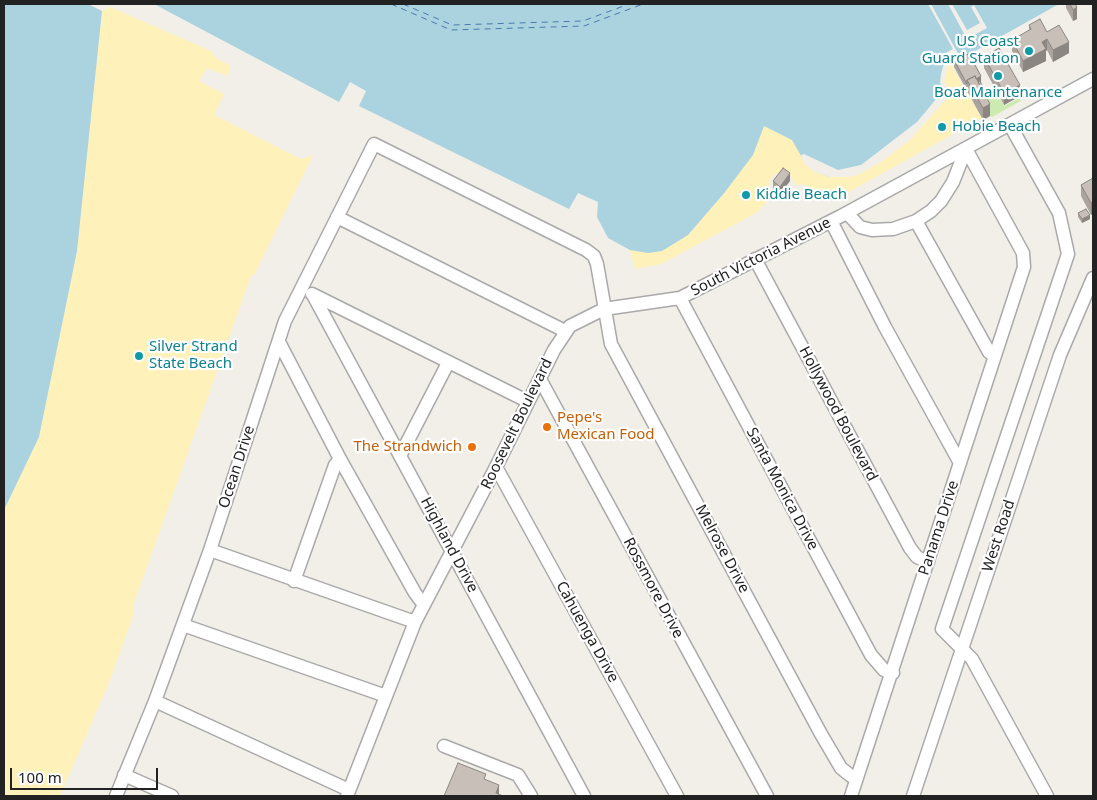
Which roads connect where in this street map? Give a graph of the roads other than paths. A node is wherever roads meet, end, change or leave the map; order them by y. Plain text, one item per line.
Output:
1 (1093, 79) edge
2 (1010, 124) junction
3 (966, 149) junction
4 (847, 213) junction
5 (337, 217) junction
6 (831, 221) junction
7 (916, 221) junction
8 (755, 259) junction
9 (1093, 278) edge
10 (301, 288) junction
11 (313, 295) junction
12 (680, 298) junction
13 (604, 309) junction
14 (565, 331) junction
15 (278, 342) junction
16 (994, 356) junction
17 (448, 363) junction
18 (540, 379) junction
19 (527, 402) junction
20 (400, 456) junction
21 (340, 459) junction
22 (960, 463) junction
23 (496, 467) junction
24 (210, 550) junction
25 (452, 552) junction
26 (928, 562) junction
27 (294, 580) junction
28 (424, 605) junction
29 (415, 622) junction
30 (183, 625) junction
31 (962, 650) junction
32 (892, 673) junction
33 (386, 696) junction
34 (155, 701) junction
35 (444, 746) dead end
36 (124, 775) junction
37 (857, 778) junction
38 (348, 793) edge
39 (116, 796) edge
40 (172, 796) edge
41 (531, 796) edge
42 (584, 796) edge
43 (677, 796) edge
44 (767, 796) edge
45 (851, 796) edge
46 (913, 796) edge
47 (1047, 796) edge

1 - 2 street, South Victoria Avenue
2 - 3 street, South Victoria Avenue
2 - 31 street
3 - 4 street, South Victoria Avenue
3 - 7 street
3 - 16 street, Panama Drive
4 - 6 street, South Victoria Avenue
4 - 7 street
5 - 10 street, Ocean Drive
5 - 13 street, Ocean Drive
5 - 14 street
6 - 8 street, South Victoria Avenue
6 - 22 street
7 - 16 street
8 - 12 street, South Victoria Avenue
8 - 26 street, Hollywood Boulevard
9 - 31 street, West Road
10 - 11 street
10 - 15 street, Ocean Drive
11 - 17 street
11 - 20 street, Highland Drive
12 - 13 street, South Victoria Avenue
12 - 32 street, Santa Monica Drive
13 - 14 street, Roosevelt Boulevard
13 - 37 street, Melrose Drive
14 - 18 street, Roosevelt Boulevard
15 - 21 street
15 - 24 street, Ocean Drive
16 - 22 street, Panama Drive
17 - 19 street
17 - 20 street
18 - 19 street, Roosevelt Boulevard
18 - 44 street, Rossmore Drive
19 - 23 street, Roosevelt Boulevard
20 - 25 street, Highland Drive
21 - 27 street
21 - 28 street
22 - 26 street, Panama Drive
23 - 25 street, Roosevelt Boulevard
23 - 43 street, Cahuenga Drive
24 - 27 street
24 - 30 street, Ocean Drive
25 - 28 street, Roosevelt Boulevard
25 - 42 street, Highland Drive
26 - 32 street, Panama Drive
27 - 29 street
28 - 29 street, Roosevelt Boulevard
29 - 33 street, Roosevelt Boulevard
30 - 33 street
30 - 34 street, Ocean Drive
31 - 46 street, West Road
31 - 47 street
32 - 37 street, Panama Drive
33 - 38 street, Roosevelt Boulevard
34 - 36 street, Ocean Drive
34 - 38 street
35 - 41 street
36 - 39 street, Ocean Drive
36 - 40 street
37 - 45 street, Panama Drive

